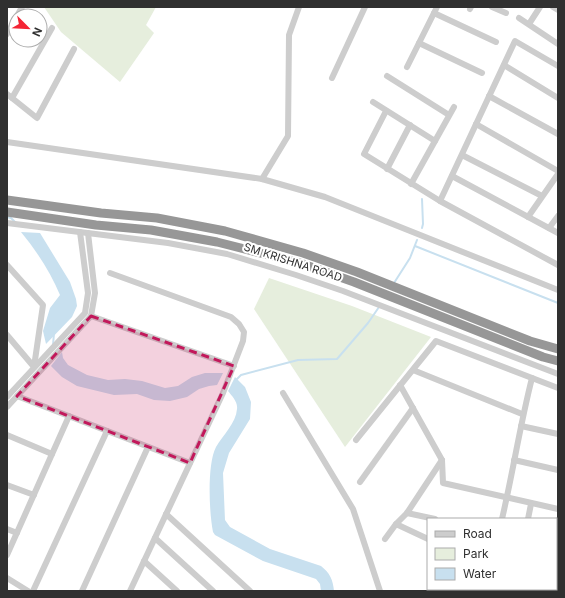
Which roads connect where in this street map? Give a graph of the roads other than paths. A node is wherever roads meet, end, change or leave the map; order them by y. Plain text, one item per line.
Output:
1 (299, 7) edge
2 (365, 7) edge
3 (492, 7) edge
4 (540, 7) edge
5 (553, 7) edge
6 (436, 10) edge
7 (558, 10) edge
8 (506, 13) dead end
9 (519, 18) dead end
10 (529, 24) junction
11 (52, 28) dead end
12 (496, 42) dead end
13 (419, 43) junction
14 (558, 44) edge
15 (74, 49) dead end
16 (504, 66) junction
17 (558, 66) edge
18 (407, 67) dead end
19 (482, 73) dead end
20 (387, 76) dead end
21 (332, 78) dead end
22 (10, 96) edge
23 (489, 96) junction
24 (558, 98) edge
25 (372, 102) dead end
26 (454, 107) dead end
27 (386, 111) junction
28 (449, 115) junction
29 (476, 124) junction
30 (410, 125) junction
31 (558, 134) edge
32 (435, 140) junction
33 (7, 142) edge
34 (462, 155) junction
35 (387, 169) junction
36 (558, 172) edge
37 (452, 176) junction
38 (262, 179) junction
39 (411, 184) junction
40 (542, 196) junction
41 (7, 200) edge
42 (440, 201) junction
43 (7, 212) edge
44 (558, 216) edge
45 (528, 217) junction
46 (7, 223) edge
47 (549, 228) junction
48 (80, 232) junction
49 (88, 233) junction
50 (558, 233) edge
51 (7, 265) edge
52 (558, 265) edge
53 (110, 273) dead end
54 (558, 290) edge
55 (91, 316) junction
56 (7, 335) edge
57 (558, 349) edge
58 (558, 361) edge
59 (234, 366) junction
60 (34, 367) junction
61 (413, 370) junction
62 (558, 374) edge
63 (532, 378) junction
64 (32, 379) junction
65 (400, 386) junction
66 (558, 388) edge
67 (283, 393) dead end
68 (17, 396) junction
69 (7, 397) edge
70 (7, 407) edge
71 (413, 408) junction
72 (522, 414) junction
73 (69, 416) junction
74 (521, 426) junction
75 (107, 431) junction
76 (558, 434) edge
77 (7, 435) edge
78 (356, 440) dead end
79 (148, 447) junction
80 (52, 454) junction
81 (442, 460) junction
82 (514, 460) junction
83 (190, 463) junction
84 (558, 470) edge
85 (360, 482) dead end
86 (7, 485) edge
87 (34, 496) junction
88 (507, 496) junction
89 (531, 504) junction
90 (558, 509) edge
91 (407, 513) junction
92 (166, 514) junction
93 (430, 518) edge
94 (502, 518) edge
95 (528, 518) edge
96 (396, 524) junction
97 (7, 529) edge
98 (17, 533) junction
99 (155, 538) junction
100 (385, 539) dead end
101 (427, 539) edge
102 (7, 555) edge
103 (144, 561) junction
104 (7, 578) edge
105 (28, 591) edge
106 (33, 591) edge
107 (82, 591) edge
108 (130, 591) edge
109 (177, 591) edge
110 (213, 591) edge
111 (250, 591) edge
112 (380, 591) edge

1 - 38 street
2 - 21 street
3 - 8 street
4 - 10 street
5 - 7 street
6 - 12 street
6 - 13 street
9 - 10 street
10 - 14 street
11 - 22 street
13 - 18 street
13 - 19 street
15 - 22 street
16 - 17 street
16 - 23 street
16 - 24 street
20 - 28 street
23 - 29 street
23 - 31 street
25 - 27 street
26 - 28 street
27 - 30 street
27 - 35 street
28 - 32 street
29 - 34 street
29 - 36 street
30 - 32 street
30 - 35 street
32 - 39 street
33 - 38 street
34 - 37 street
34 - 40 street
35 - 39 street
36 - 40 street
37 - 42 street
37 - 45 street
38 - 54 street
39 - 42 street
40 - 45 street
41 - 57 highway, SM KRISHNA ROAD
42 - 52 street
43 - 58 highway, SM KRISHNA ROAD
44 - 47 street
45 - 47 street
46 - 48 street, SM KRISHNA ROAD
47 - 50 street
48 - 49 street, SM KRISHNA ROAD
48 - 60 street
49 - 55 street
49 - 62 street, SM KRISHNA ROAD
51 - 60 street
53 - 59 street
55 - 59 street
55 - 64 street
56 - 60 street
59 - 83 street
60 - 64 street
60 - 69 street
61 - 63 street
61 - 65 street
61 - 72 street
63 - 66 street
63 - 72 street
64 - 68 street
65 - 71 street
65 - 78 street
67 - 112 street
68 - 70 street
68 - 73 street
71 - 81 street
71 - 85 street
72 - 74 street
73 - 75 street
73 - 80 street
74 - 76 street
74 - 82 street
75 - 79 street
75 - 106 street
77 - 80 street
79 - 83 street
79 - 107 street
80 - 87 street
81 - 88 street
81 - 91 street
82 - 84 street
82 - 88 street
83 - 92 street
86 - 87 street
87 - 98 street
88 - 89 street
88 - 94 street
89 - 90 street
89 - 95 street
91 - 93 street
91 - 96 street
92 - 99 street
92 - 111 street
96 - 100 street
96 - 101 street
97 - 98 street
98 - 102 street
99 - 103 street
99 - 110 street
103 - 108 street
103 - 109 street
104 - 105 street

